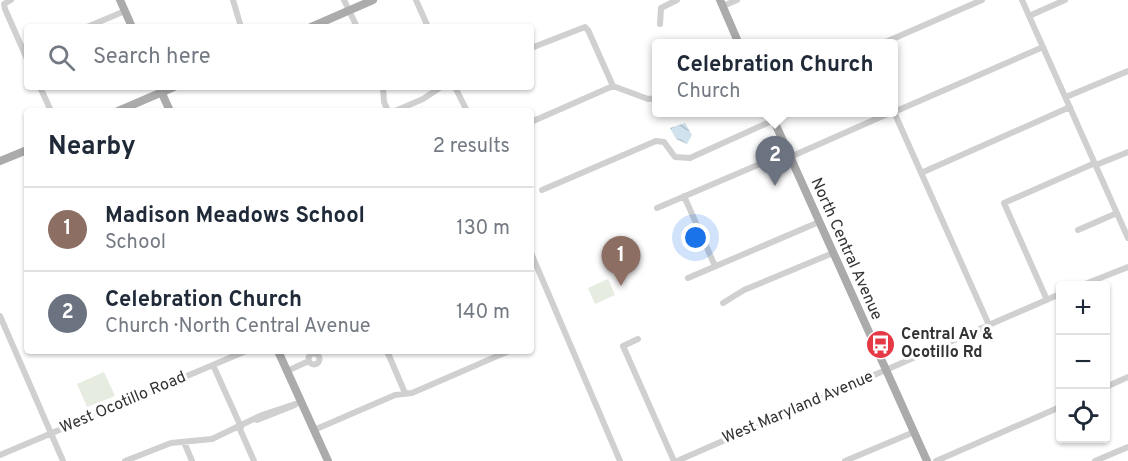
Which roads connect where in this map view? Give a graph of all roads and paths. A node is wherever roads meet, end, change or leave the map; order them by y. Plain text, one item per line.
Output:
1 (120, 0) edge
2 (233, 0) edge
3 (344, 0) edge
4 (373, 0) edge
5 (416, 0) edge
6 (677, 0) edge
7 (737, 0) edge
8 (982, 0) edge
9 (1022, 0) edge
10 (1065, 0) edge
11 (7, 2) edge
12 (721, 3) edge
13 (349, 10) junction
14 (125, 11) junction
15 (1029, 16) junction
16 (94, 24) edge
17 (131, 24) edge
18 (240, 24) edge
19 (318, 24) edge
20 (356, 24) edge
21 (427, 24) edge
22 (660, 24) dead end
23 (737, 39) edge
24 (892, 39) edge
25 (534, 47) edge
26 (1043, 47) junction
27 (24, 50) edge
28 (1128, 71) edge
29 (613, 86) junction
30 (41, 90) edge
31 (160, 90) edge
32 (383, 90) edge
33 (436, 90) edge
34 (456, 90) edge
35 (1066, 97) junction
36 (652, 99) edge
37 (1070, 107) junction
38 (50, 108) edge
39 (124, 108) edge
40 (169, 108) edge
41 (387, 108) edge
42 (402, 108) edge
43 (465, 108) edge
44 (898, 110) edge
45 (770, 117) edge
46 (772, 117) edge
47 (881, 117) edge
48 (895, 117) edge
49 (534, 121) edge
50 (24, 151) edge
51 (1128, 152) edge
52 (789, 154) junction
53 (0, 161) edge
54 (1096, 164) junction
55 (921, 172) junction
56 (542, 190) dead end
57 (684, 196) junction
58 (657, 208) dead end
59 (1117, 213) junction
60 (819, 222) junction
61 (1078, 230) dead end
62 (1128, 238) edge
63 (833, 253) junction
64 (534, 260) edge
65 (1128, 262) edge
66 (715, 266) junction
67 (1128, 267) edge
68 (1119, 269) junction
69 (688, 279) dead end
70 (1090, 281) edge
71 (1056, 296) edge
72 (1047, 300) junction
73 (723, 303) dead end
74 (0, 316) edge
75 (990, 325) junction
76 (638, 339) dead end
77 (239, 354) edge
78 (279, 354) edge
79 (388, 354) edge
80 (502, 354) edge
81 (309, 361) dead end
82 (213, 365) junction
83 (886, 370) junction
84 (287, 371) junction
85 (1128, 377) edge
86 (1110, 385) edge
87 (405, 393) junction
88 (301, 402) junction
89 (1056, 409) edge
90 (240, 427) junction
91 (314, 430) junction
92 (52, 432) junction
93 (914, 432) junction
94 (184, 442) junction
95 (1128, 447) edge
96 (0, 455) edge
97 (63, 461) edge
98 (125, 461) edge
99 (192, 461) edge
100 (254, 461) edge
101 (328, 461) edge
102 (620, 461) edge
103 (675, 461) edge
104 (845, 461) edge
105 (927, 461) edge
106 (936, 461) edge
107 (1095, 461) edge

1 - 14 main road
2 - 18 street
3 - 13 street
4 - 13 main road
5 - 21 street
6 - 22 street
7 - 12 street
8 - 24 street
9 - 15 street
10 - 15 street
11 - 27 street
12 - 23 main road
13 - 19 main road
13 - 20 street
14 - 16 street
14 - 17 main road
15 - 26 street
25 - 29 street
26 - 35 street
26 - 44 street
28 - 35 street
29 - 36 street
29 - 49 street
30 - 38 street
31 - 39 main road
31 - 40 main road
32 - 41 street
33 - 42 street
34 - 43 street
35 - 37 street
37 - 54 street
37 - 55 street
45 - 56 street
46 - 52 main road, North Central Avenue
47 - 52 street
48 - 55 street
50 - 53 main road
51 - 54 street
52 - 57 street
52 - 60 main road, North Central Avenue
54 - 59 street
54 - 72 street
55 - 75 street
57 - 58 street
57 - 66 street
59 - 61 street
59 - 62 street
60 - 63 main road, North Central Avenue
60 - 66 street
63 - 73 street
63 - 83 main road, North Central Avenue
64 - 102 street
65 - 68 street
66 - 69 street
67 - 68 street
68 - 70 street
71 - 72 street, West Maryland Avenue
72 - 75 street, West Maryland Avenue
74 - 92 street
75 - 83 street, West Maryland Avenue
76 - 103 street
77 - 82 street, West Ocotillo Road
78 - 84 main road
79 - 87 street
80 - 87 street
81 - 84 street
82 - 90 street
82 - 92 street, West Ocotillo Road
83 - 93 main road, North Central Avenue
83 - 103 street, West Maryland Avenue
84 - 88 main road
85 - 86 street
87 - 91 street
88 - 90 street
88 - 91 main road
89 - 106 street
90 - 94 street
90 - 100 street
91 - 101 main road
92 - 96 street, West Ocotillo Road
92 - 97 street
93 - 104 street
93 - 105 main road, North Central Avenue
94 - 98 street
94 - 99 street
95 - 107 street

